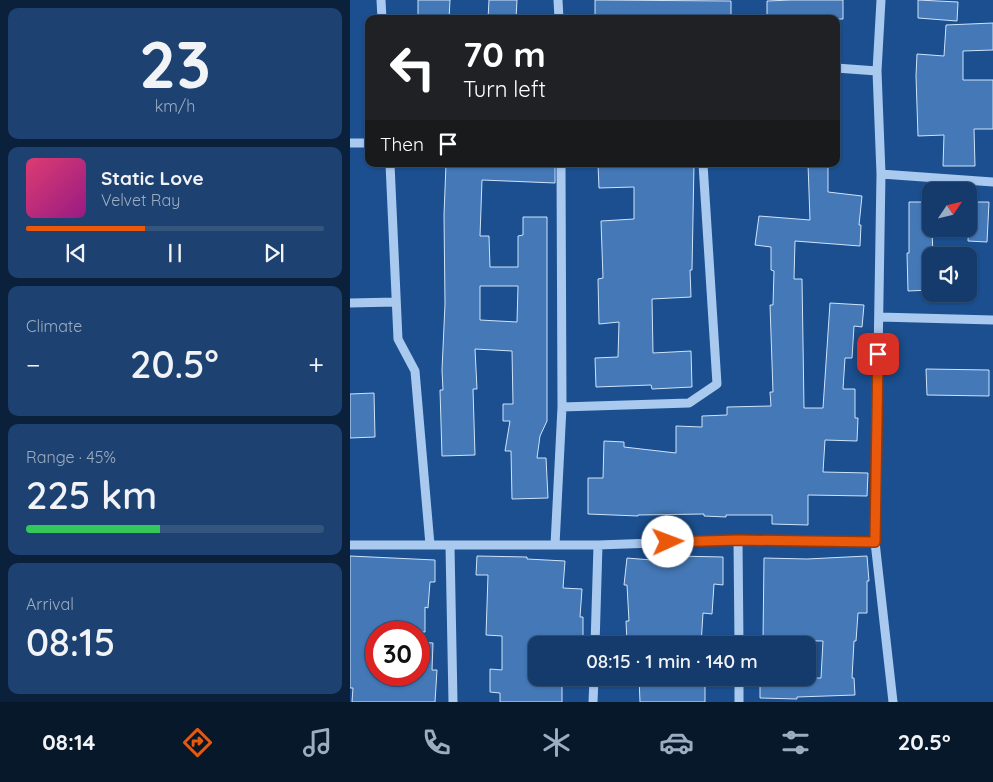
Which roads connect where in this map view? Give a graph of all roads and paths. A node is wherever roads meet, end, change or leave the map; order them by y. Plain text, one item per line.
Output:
1 (381, 0) edge
2 (558, 0) edge
3 (881, 0) edge
4 (382, 15) edge
5 (559, 15) edge
6 (840, 68) edge
7 (878, 71) junction
8 (350, 142) edge
9 (365, 143) edge
10 (390, 167) edge
11 (561, 167) edge
12 (703, 167) edge
13 (881, 174) junction
14 (993, 182) edge
15 (396, 302) junction
16 (350, 303) edge
17 (879, 317) junction
18 (993, 320) edge
19 (562, 407) junction
20 (738, 540) junction
21 (875, 542) junction
22 (350, 545) edge
23 (430, 545) junction
24 (555, 545) junction
25 (598, 545) junction
26 (450, 546) junction
27 (595, 636) edge
28 (739, 636) edge
29 (594, 686) edge
30 (739, 686) edge
31 (453, 702) edge
32 (593, 702) edge
33 (739, 702) edge
34 (893, 702) edge

1 - 4 street
2 - 5 street
3 - 7 street
6 - 7 street
7 - 13 street
8 - 9 street
10 - 15 street
11 - 19 street
12 - 19 street
13 - 14 street
13 - 17 street
15 - 16 street
15 - 23 street
17 - 18 street
17 - 21 street
19 - 24 street
20 - 21 street
20 - 25 street
20 - 28 street
21 - 34 street
22 - 23 street
23 - 26 street
24 - 25 street
24 - 26 street
25 - 27 street
26 - 31 street
29 - 32 street
30 - 33 street

